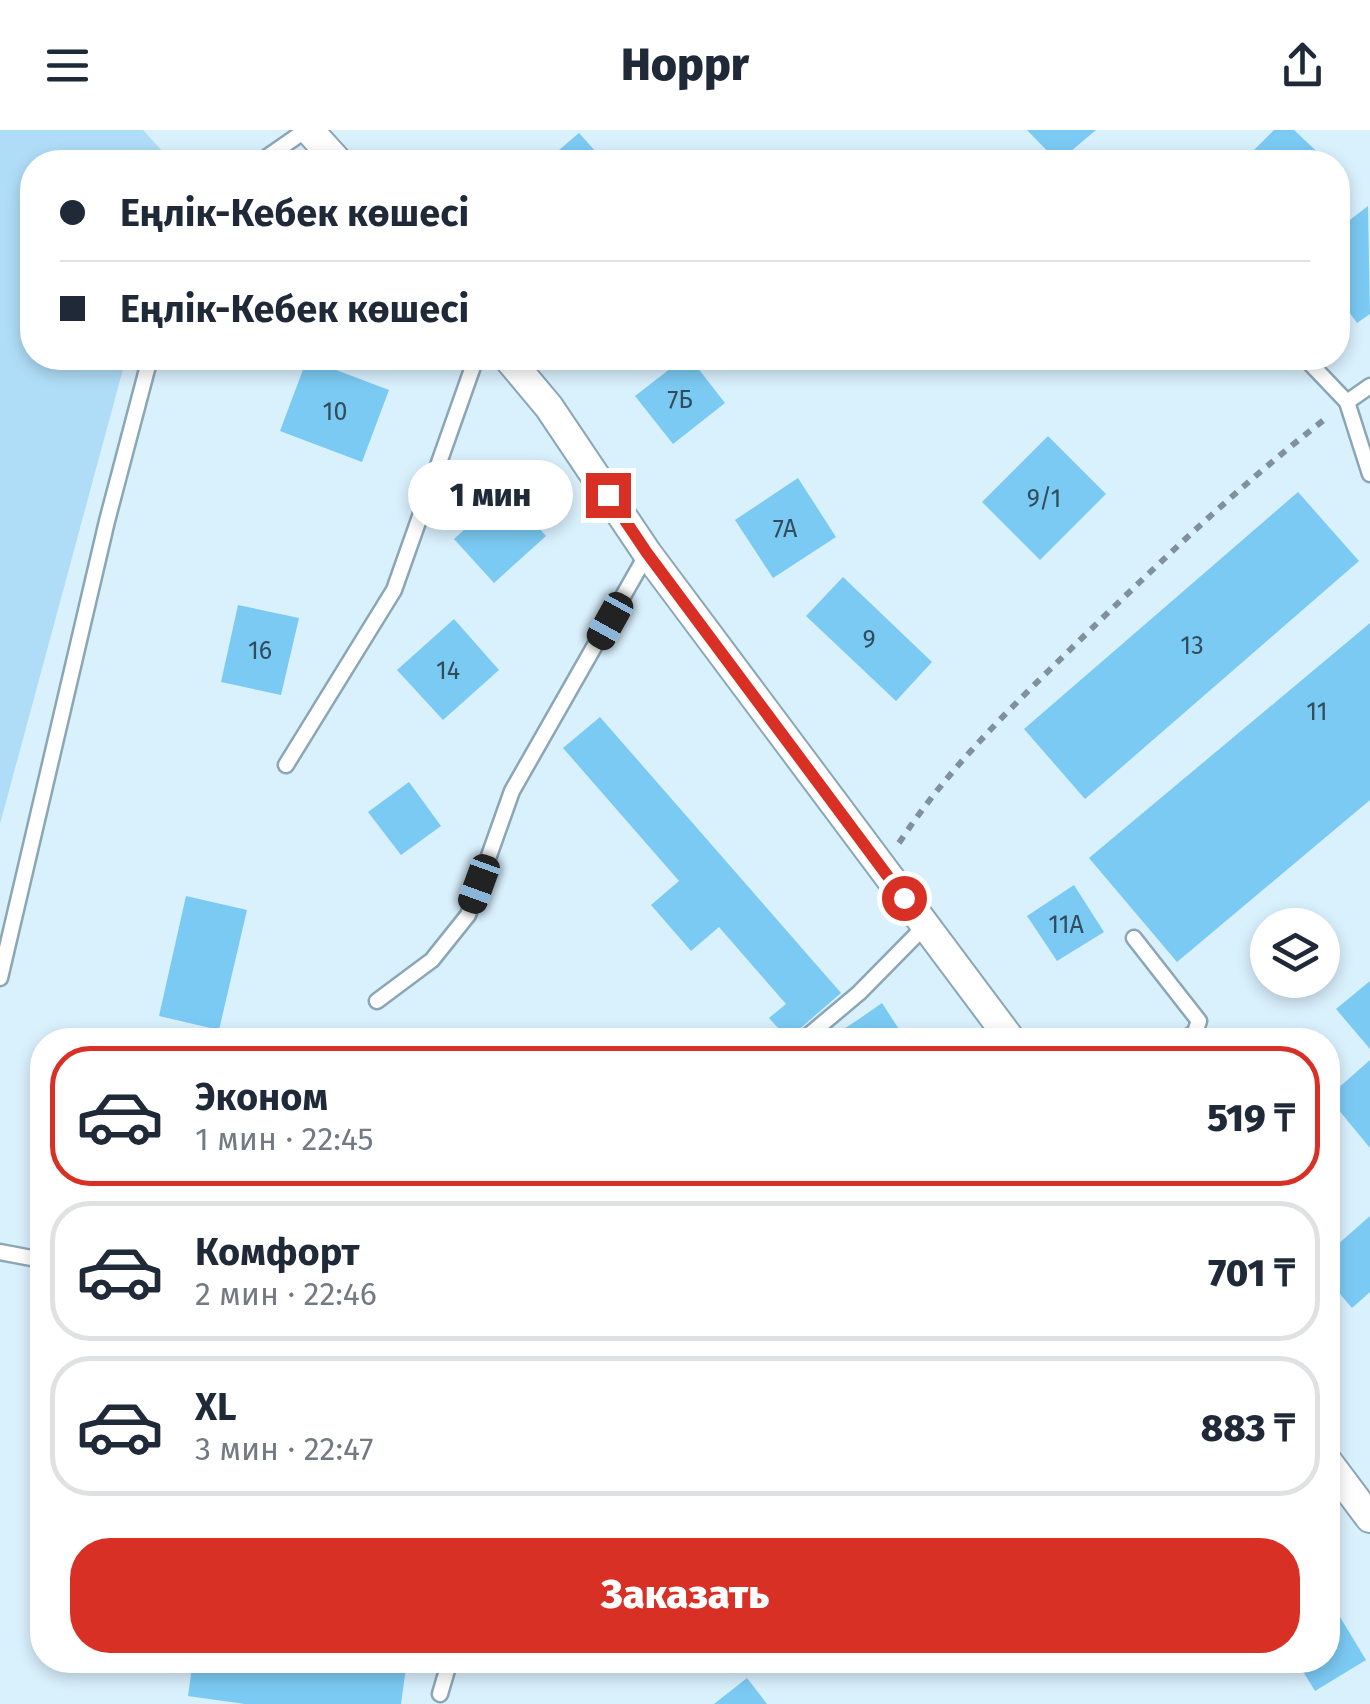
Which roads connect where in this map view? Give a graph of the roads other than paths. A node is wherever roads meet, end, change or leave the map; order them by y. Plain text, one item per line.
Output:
1 (308, 130) edge
2 (278, 150) edge
3 (327, 150) edge
4 (147, 370) edge
5 (472, 370) edge
6 (518, 370) edge
7 (1317, 370) edge
8 (1370, 386) edge
9 (1348, 402) junction
10 (1370, 474) edge
11 (647, 553) junction
12 (286, 765) dead end
13 (925, 926) junction
14 (1134, 938) dead end
15 (0, 978) edge
16 (377, 1002) dead end
17 (817, 1028) edge
18 (1002, 1028) edge
19 (1196, 1028) edge
20 (0, 1252) edge
21 (30, 1258) edge
22 (1340, 1478) edge
23 (1370, 1518) edge
24 (446, 1673) edge
25 (440, 1694) dead end

1 - 2 lane
1 - 3 street
4 - 15 lane
5 - 12 lane
6 - 11 street
7 - 9 lane
8 - 9 lane
9 - 10 lane
11 - 13 street
11 - 16 lane
13 - 17 lane
13 - 18 street
14 - 19 lane
20 - 21 lane
22 - 23 street
24 - 25 lane

